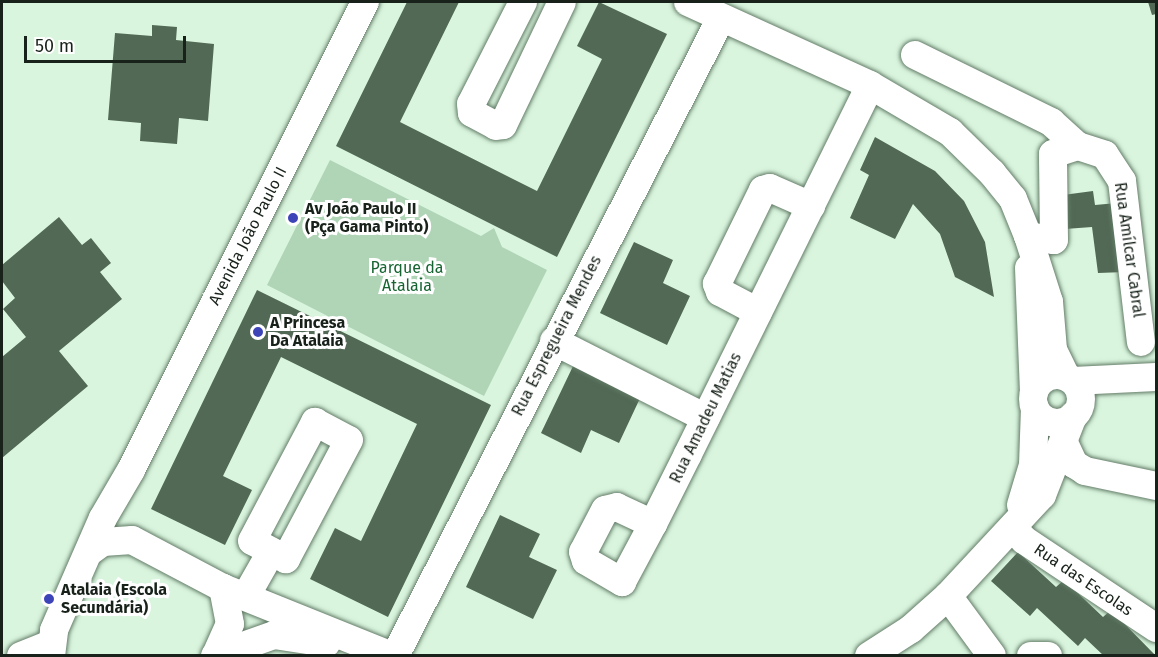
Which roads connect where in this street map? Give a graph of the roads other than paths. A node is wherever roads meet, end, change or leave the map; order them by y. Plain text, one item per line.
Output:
1 (365, 2) edge
2 (523, 2) edge
3 (562, 2) edge
4 (688, 2) edge
5 (721, 18) junction
6 (915, 55) dead end
7 (870, 85) junction
8 (1078, 146) junction
9 (811, 206) junction
10 (1028, 236) junction
11 (759, 312) junction
12 (554, 341) junction
13 (1141, 342) dead end
14 (1155, 378) edge
15 (1069, 379) junction
16 (1034, 400) junction
17 (1075, 413) junction
18 (706, 418) junction
19 (1065, 445) junction
20 (131, 470) junction
21 (1156, 486) edge
22 (653, 524) junction
23 (1013, 527) junction
24 (132, 540) junction
25 (89, 552) junction
26 (271, 552) dead end
27 (235, 592) junction
28 (948, 596) junction
29 (1156, 628) edge
30 (51, 650) edge
31 (216, 655) edge
32 (21, 656) edge
33 (392, 656) edge
34 (869, 656) edge
35 (992, 656) edge
36 (1031, 656) edge
37 (1048, 656) edge

1 - 20 street, Avenida João Paulo II
2 - 3 street
4 - 5 street
5 - 7 street
5 - 12 street, Rua Espregueira Mendes
6 - 8 street, Rua Amílcar Cabral
7 - 9 street, Rua Amadeu Matias
7 - 10 street
8 - 10 street
8 - 13 street, Rua Amílcar Cabral
9 - 11 street, Rua Amadeu Matias
9 - 11 street
10 - 15 street
10 - 16 street
11 - 18 street, Rua Amadeu Matias
12 - 18 street
12 - 33 street, Rua Espregueira Mendes
14 - 15 street
14 - 17 street
15 - 16 street
15 - 17 street
16 - 17 street
16 - 23 street
17 - 19 street
18 - 22 street, Rua Amadeu Matias
19 - 21 street
19 - 23 street
20 - 24 street, Avenida João Paulo II
20 - 25 street, Avenida João Paulo II
22 - 22 street, Rua Amadeu Matias
23 - 28 street
23 - 29 street, Rua das Escolas
24 - 25 street
24 - 27 street
25 - 30 street, Avenida João Paulo II
26 - 27 street
27 - 31 street
27 - 33 street
28 - 34 street
28 - 35 street
30 - 32 street
31 - 33 street
36 - 37 street

